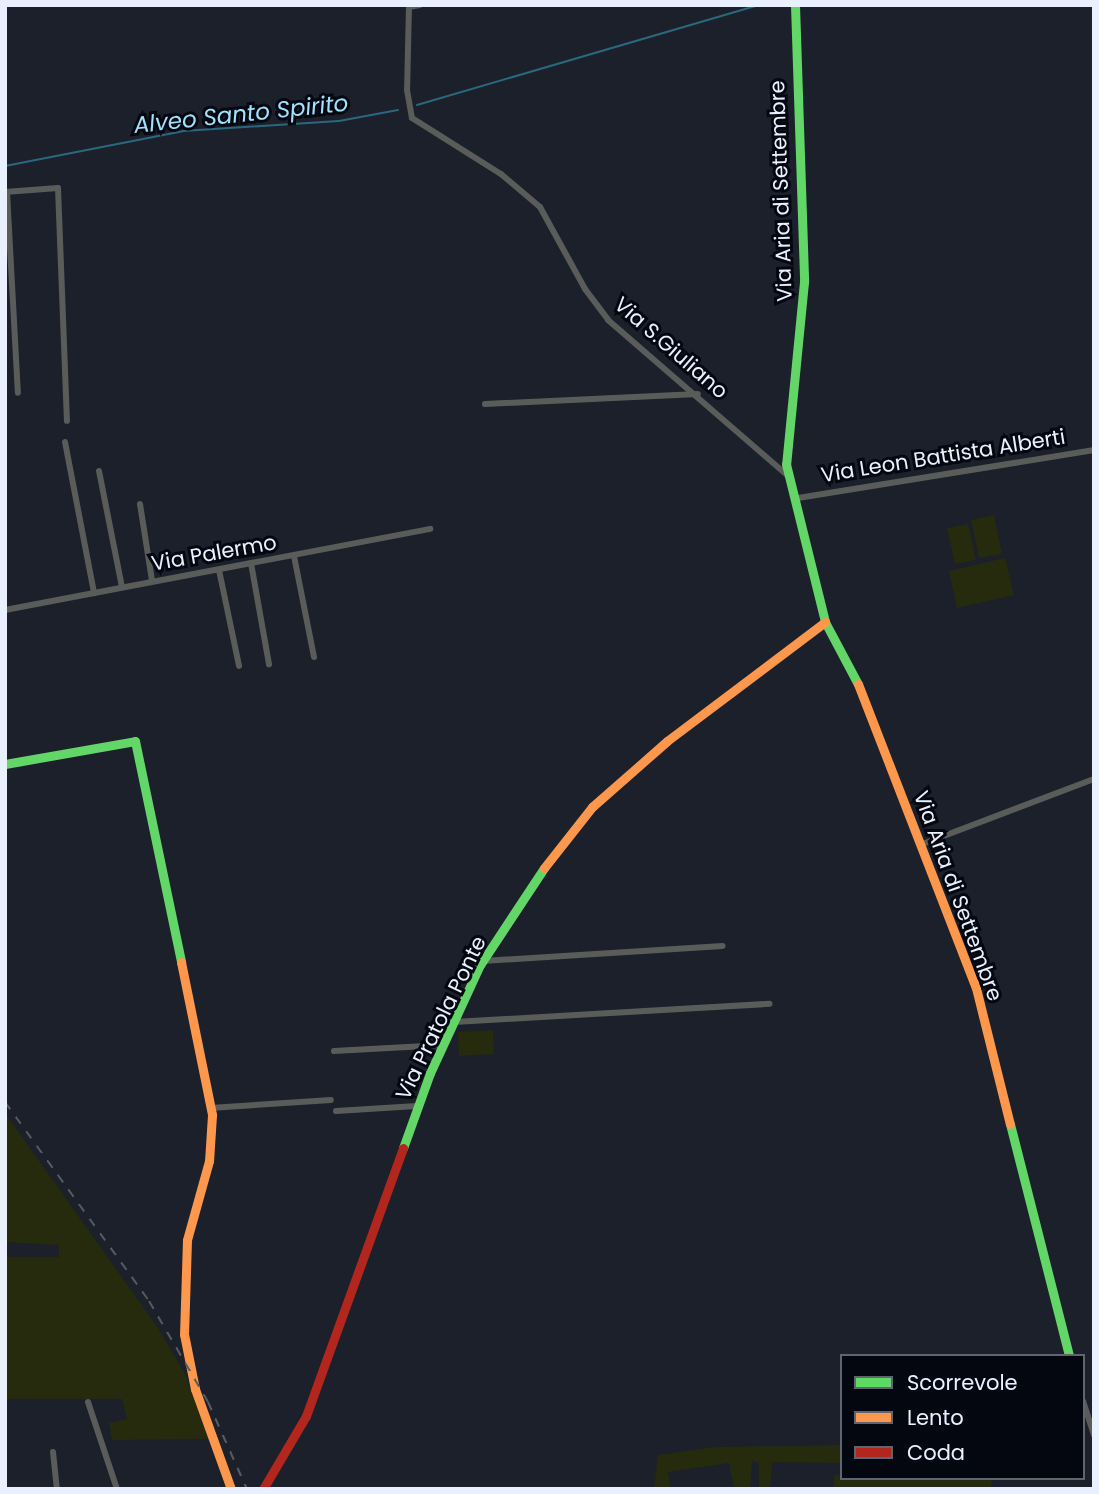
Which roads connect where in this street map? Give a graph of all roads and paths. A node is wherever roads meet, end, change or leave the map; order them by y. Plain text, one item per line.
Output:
1 (420, 5) edge
2 (795, 5) edge
3 (409, 6) edge
4 (6, 192) edge
5 (18, 393) dead end
6 (698, 394) junction
7 (485, 404) dead end
8 (67, 421) dead end
9 (65, 442) dead end
10 (1094, 450) edge
11 (99, 471) dead end
12 (789, 477) junction
13 (798, 498) junction
14 (140, 504) dead end
15 (430, 529) dead end
16 (294, 556) junction
17 (251, 563) junction
18 (219, 570) junction
19 (152, 581) junction
20 (121, 587) junction
21 (94, 593) junction
22 (5, 610) edge
23 (821, 625) junction
24 (314, 657) dead end
25 (269, 664) dead end
26 (239, 666) dead end
27 (5, 764) edge
28 (1094, 779) edge
29 (920, 845) junction
30 (723, 946) dead end
31 (484, 961) junction
32 (769, 1004) dead end
33 (454, 1022) junction
34 (443, 1045) junction
35 (334, 1051) dead end
36 (331, 1100) dead end
37 (416, 1105) junction
38 (210, 1108) junction
39 (336, 1111) dead end
40 (1068, 1354) edge
41 (88, 1402) dead end
42 (1085, 1407) edge
43 (1094, 1435) edge
44 (53, 1452) dead end
45 (57, 1489) edge
46 (117, 1489) edge
47 (231, 1489) edge
48 (263, 1489) edge

1 - 3 street
2 - 12 street, Via Aria di Settembre
3 - 6 street, Via S.Giuliano
4 - 5 street
4 - 8 street
6 - 7 street
6 - 12 street, Via S.Giuliano
9 - 21 street
10 - 13 street, Via Leon Battista Alberti
11 - 20 street
12 - 13 street, Via Aria di Settembre
13 - 23 street, Via Aria di Settembre
14 - 19 street
15 - 16 street, Via Palermo
16 - 17 street, Via Palermo
16 - 24 street
17 - 18 street, Via Palermo
17 - 25 street
18 - 19 street, Via Palermo
18 - 26 street
19 - 20 street, Via Palermo
20 - 21 street, Via Palermo
21 - 22 street, Via Palermo
23 - 29 street, Via Aria di Settembre
23 - 31 street, Via Pratola Ponte
27 - 38 street
28 - 29 street
29 - 40 street, Via Aria di Settembre
30 - 31 street
31 - 33 street, Via Pratola Ponte
32 - 33 street
33 - 34 street, Via Pratola Ponte
34 - 35 street
34 - 37 street, Via Pratola Ponte
36 - 38 street
37 - 39 street
37 - 48 street, Via Pratola Ponte
38 - 47 street
41 - 46 street
42 - 43 street
44 - 45 street

